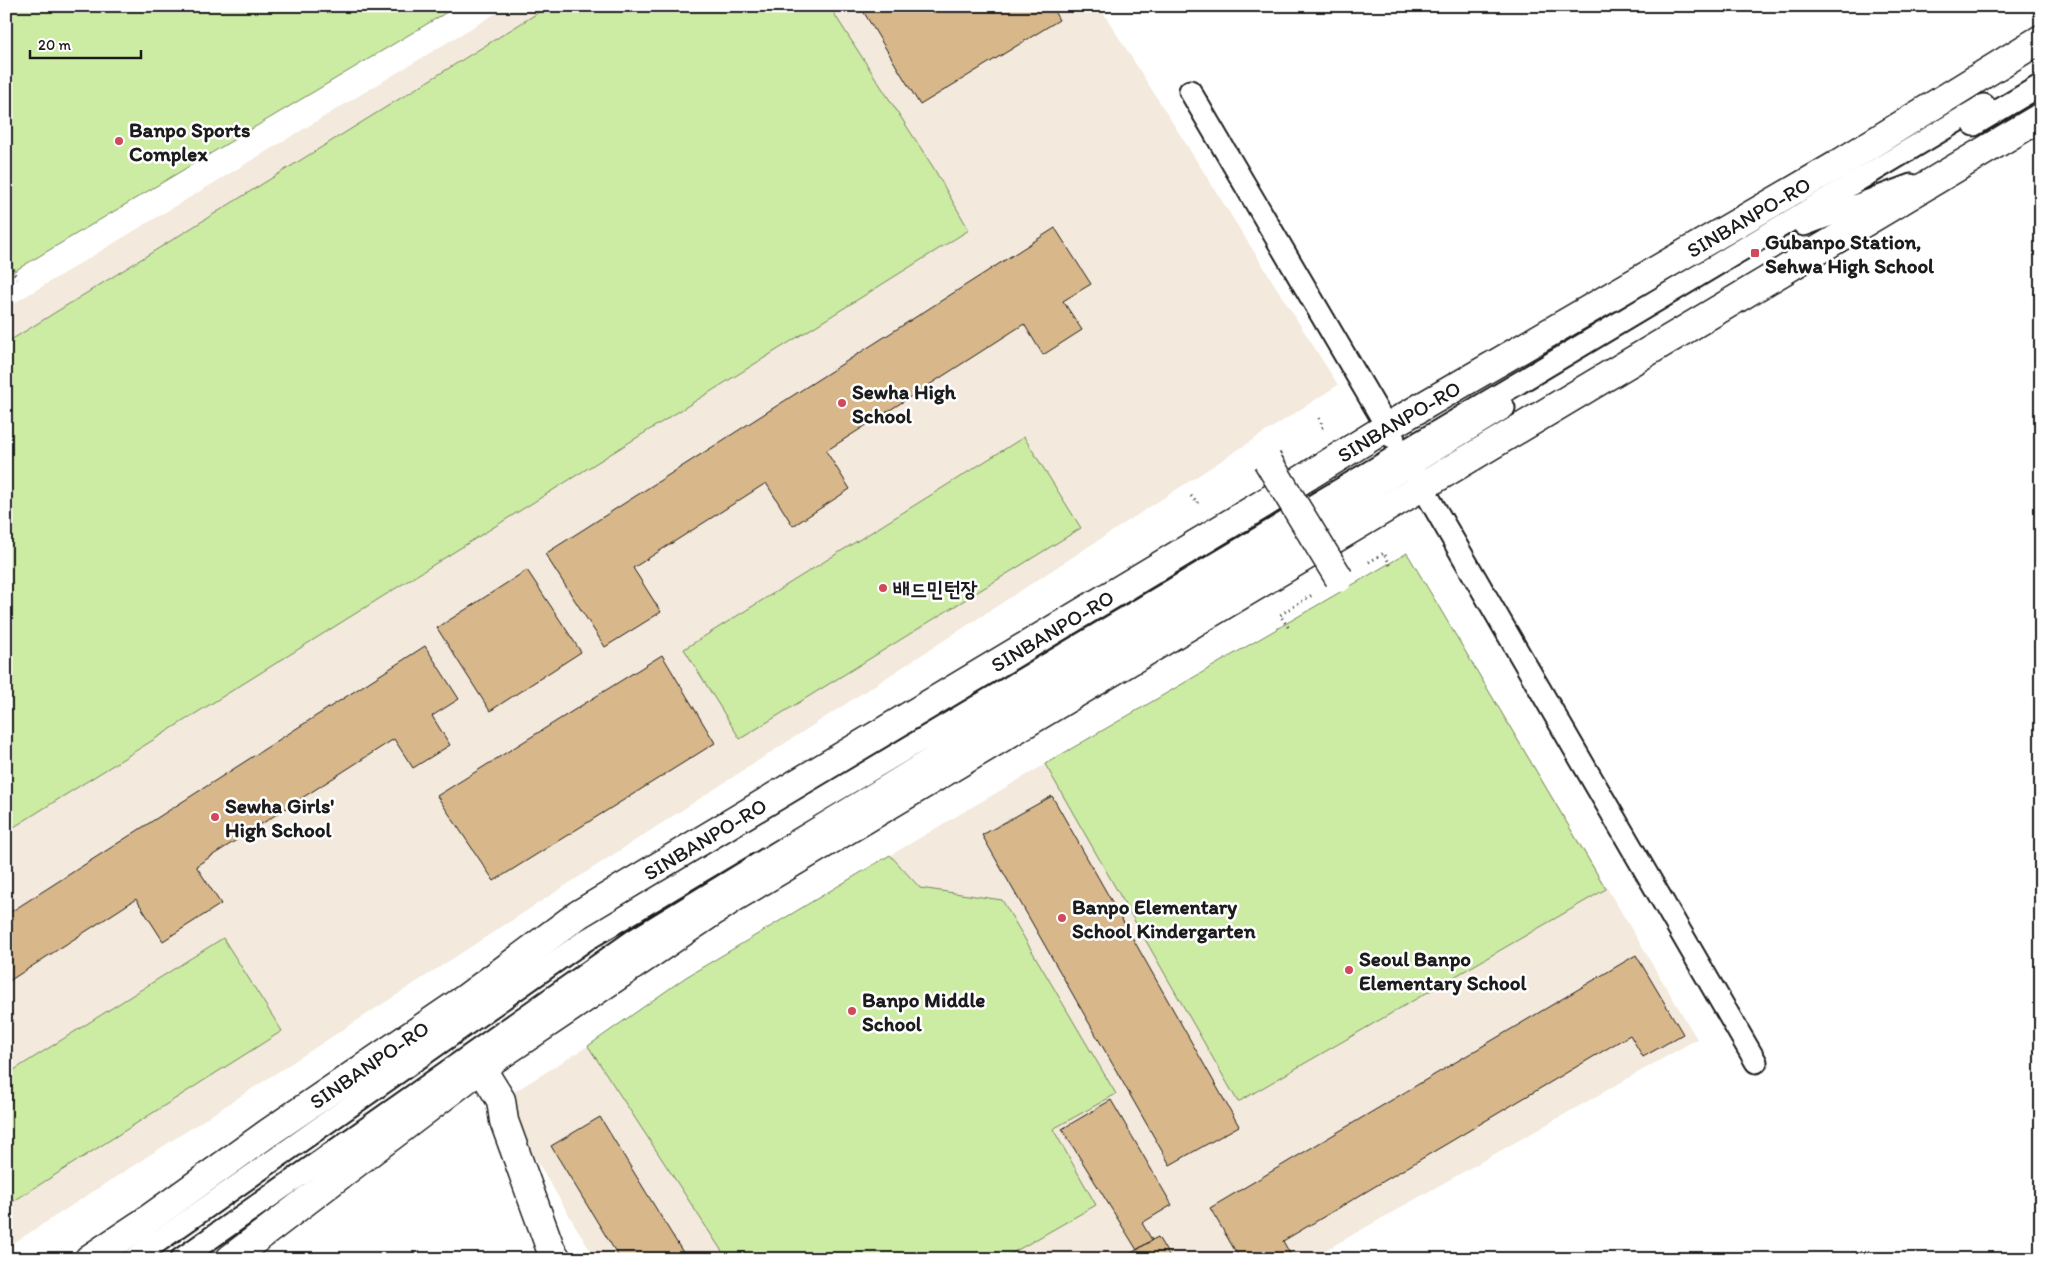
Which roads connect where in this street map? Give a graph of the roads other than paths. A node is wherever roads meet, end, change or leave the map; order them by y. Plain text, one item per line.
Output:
1 (2041, 39) edge
2 (2041, 73) edge
3 (2041, 85) edge
4 (1190, 91) dead end
5 (1984, 105) junction
6 (2041, 117) edge
7 (1881, 137) junction
8 (1952, 170) junction
9 (1810, 221) junction
10 (1387, 427) junction
11 (1267, 460) dead end
12 (1411, 469) junction
13 (1339, 578) dead end
14 (1756, 1062) dead end
15 (481, 1068) junction
16 (268, 1133) junction
17 (89, 1259) edge
18 (121, 1259) edge
19 (132, 1259) edge
20 (182, 1259) edge
21 (230, 1259) edge
22 (557, 1259) edge

1 - 7 main road, SINBANPO-RO
2 - 5 lane
3 - 9 lane
4 - 10 lane
5 - 7 lane
5 - 12 lane
6 - 8 main road
7 - 10 main road, SINBANPO-RO
8 - 9 lane
8 - 12 main road
9 - 12 lane
10 - 12 lane
10 - 16 main road, SINBANPO-RO
11 - 13 main road, bridge
12 - 14 lane
12 - 15 main road
12 - 19 lane
12 - 20 lane
15 - 21 main road
15 - 22 main road
16 - 17 main road, SINBANPO-RO
16 - 18 lane

